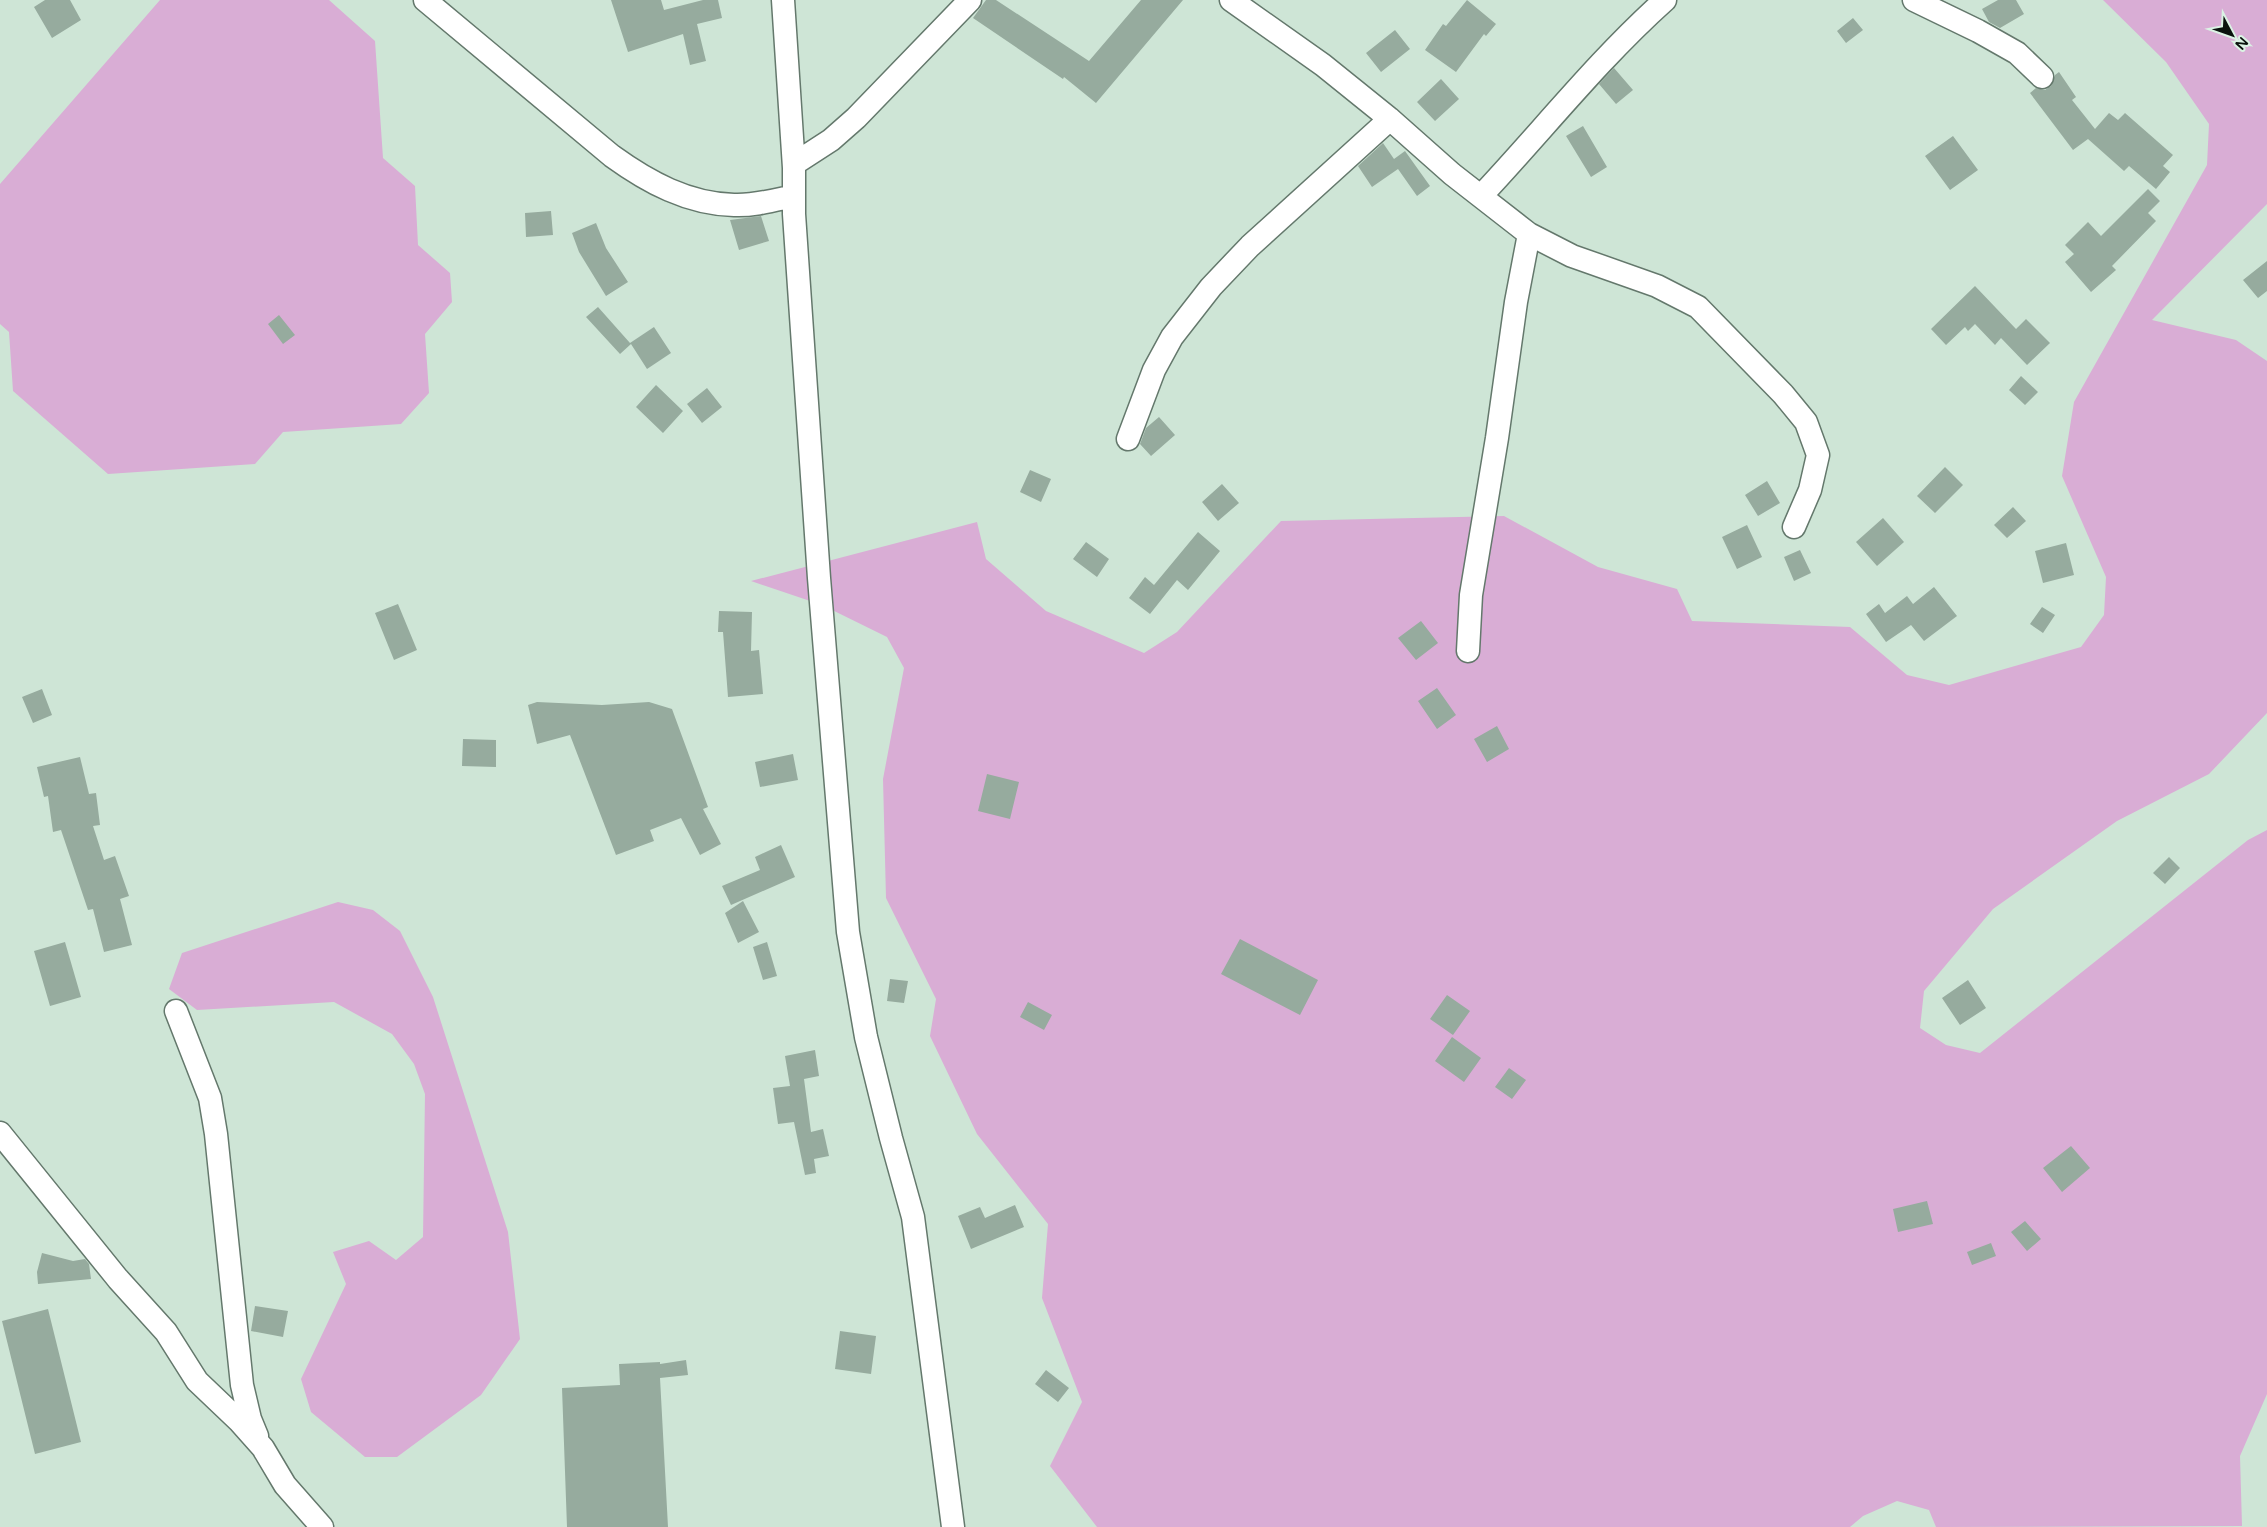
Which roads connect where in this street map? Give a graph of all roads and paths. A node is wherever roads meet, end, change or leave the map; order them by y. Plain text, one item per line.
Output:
1 (425, 0) edge
2 (783, 0) edge
3 (970, 0) edge
4 (1231, 0) edge
5 (1665, 0) edge
6 (1914, 0) edge
7 (2042, 77) dead end
8 (1390, 119) junction
9 (794, 164) junction
10 (794, 196) junction
11 (1481, 196) junction
12 (1529, 234) junction
13 (1128, 439) dead end
14 (1794, 527) dead end
15 (1468, 651) dead end
16 (176, 1011) dead end
17 (0, 1134) edge
18 (263, 1448) junction
19 (322, 1527) edge
20 (953, 1527) edge

1 - 10 street
2 - 9 street
3 - 9 street
4 - 8 street
5 - 11 street
6 - 7 street
8 - 11 street
8 - 13 street
9 - 10 street
10 - 20 street
11 - 12 street
12 - 14 street
12 - 15 street
16 - 18 street
17 - 18 street
18 - 19 street

